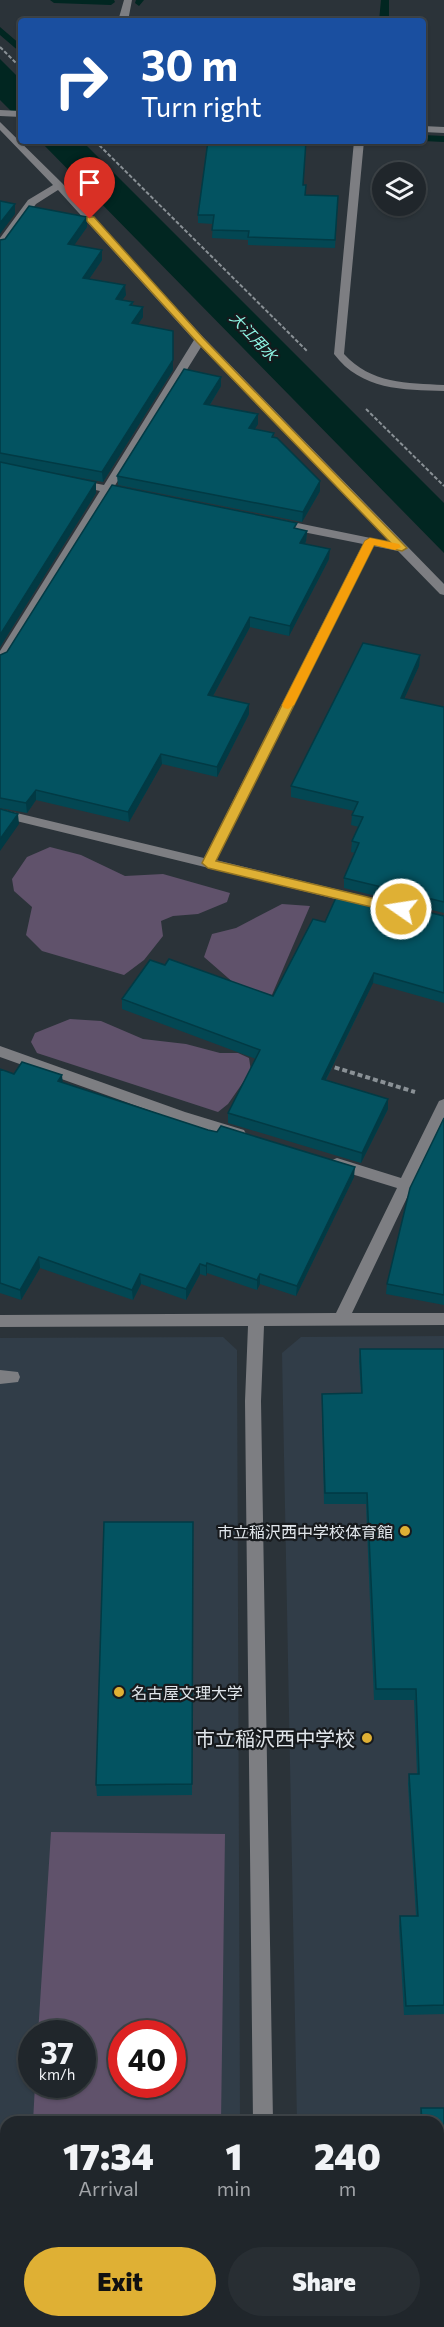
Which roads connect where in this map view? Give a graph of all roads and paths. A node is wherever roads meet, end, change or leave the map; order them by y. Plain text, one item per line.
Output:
1 (128, 0) edge
2 (124, 18) edge
3 (0, 47) edge
4 (18, 65) edge
5 (0, 125) edge
6 (426, 129) edge
7 (444, 130) edge
8 (18, 143) edge
9 (19, 144) edge
10 (97, 144) edge
11 (359, 144) edge
12 (59, 185) junction
13 (0, 245) edge
14 (200, 340) junction
15 (308, 351) dead end
16 (444, 388) edge
17 (359, 402) dead end
18 (64, 480) edge
19 (444, 486) edge
20 (108, 489) junction
21 (142, 496) edge
22 (267, 521) edge
23 (370, 541) junction
24 (402, 548) junction
25 (444, 591) edge
26 (0, 661) edge
27 (0, 813) edge
28 (208, 863) junction
29 (365, 901) edge
30 (0, 1051) edge
31 (318, 1062) edge
32 (421, 1094) dead end
33 (444, 1105) edge
34 (249, 1137) edge
35 (327, 1161) edge
36 (405, 1185) junction
37 (444, 1319) edge
38 (256, 1320) junction
39 (341, 1320) junction
40 (0, 1321) edge
41 (263, 2116) edge

1 - 2 street
3 - 4 path
5 - 8 street
6 - 7 street
9 - 12 street
10 - 15 path
11 - 16 street
12 - 13 street
12 - 14 street
14 - 20 street
14 - 24 street
17 - 19 path
18 - 20 street
20 - 21 street
20 - 26 street
22 - 23 street
23 - 24 street
23 - 28 street
24 - 25 street
27 - 28 street
28 - 29 street
30 - 34 street
31 - 32 path
33 - 36 street
35 - 36 street
36 - 39 street
37 - 39 street
38 - 39 street
38 - 40 street
38 - 41 street

